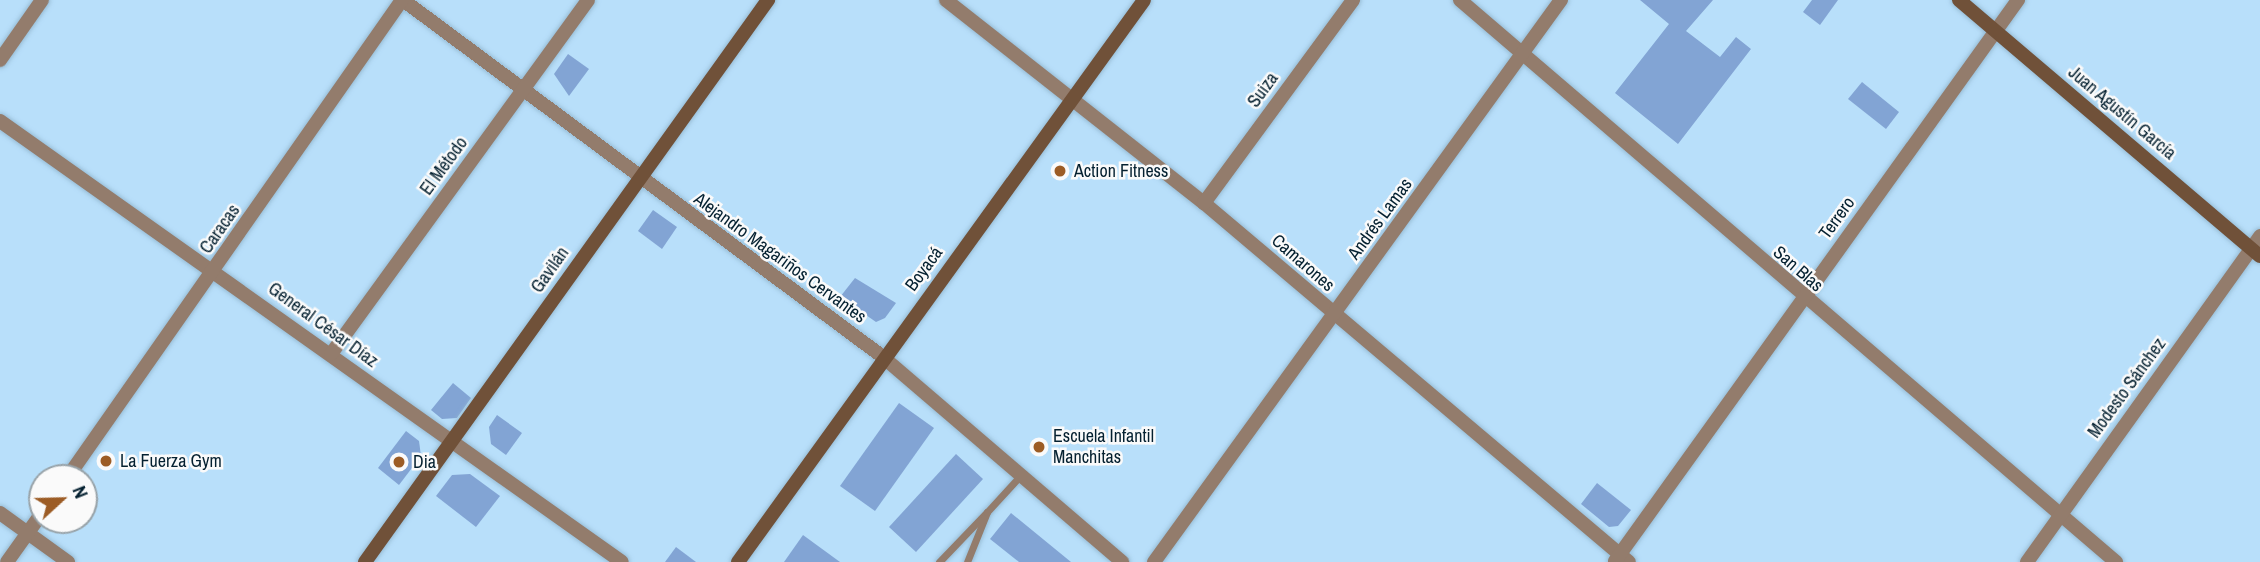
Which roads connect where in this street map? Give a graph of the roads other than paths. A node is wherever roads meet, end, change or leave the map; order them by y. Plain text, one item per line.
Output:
1 (42, 0) edge
2 (403, 0) edge
3 (588, 0) edge
4 (768, 0) edge
5 (946, 0) edge
6 (1144, 0) edge
7 (1353, 0) edge
8 (1460, 0) edge
9 (1561, 0) edge
10 (1959, 0) edge
11 (2018, 0) edge
12 (1994, 31) junction
13 (1522, 54) junction
14 (0, 60) edge
15 (523, 91) junction
16 (1075, 97) junction
17 (0, 121) edge
18 (639, 178) junction
19 (1203, 203) junction
20 (2257, 247) edge
21 (214, 270) junction
22 (1803, 298) junction
23 (1335, 315) junction
24 (331, 354) junction
25 (883, 357) junction
26 (452, 442) junction
27 (77, 464) edge
28 (1020, 476) junction
29 (987, 512) junction
30 (0, 513) edge
31 (2060, 515) junction
32 (28, 533) joint
33 (29, 534) edge
34 (1621, 559) edge
35 (7, 562) edge
36 (68, 562) edge
37 (365, 562) edge
38 (622, 562) edge
39 (738, 562) edge
40 (939, 562) edge
41 (967, 562) edge
42 (1122, 562) edge
43 (1154, 562) edge
44 (2027, 562) edge
45 (2116, 562) edge

1 - 14 street
2 - 15 street, Alejandro Magariños Cervantes
2 - 21 street, Caracas
3 - 15 street, El Método
4 - 18 street, Gavilán
5 - 16 street, Camarones
6 - 16 street, Boyacá
7 - 19 street, Suiza
8 - 13 street, San Blas
9 - 13 street, Andrés Lamas
10 - 12 street, Juan Agustín García
11 - 12 street, Terrero
12 - 20 street, Juan Agustín García
12 - 22 street, Terrero
13 - 22 street, San Blas
13 - 23 street, Andrés Lamas
15 - 18 street, Alejandro Magariños Cervantes
15 - 24 street, El Método
16 - 19 street, Camarones
16 - 25 street, Boyacá
17 - 21 street, General César Díaz
18 - 25 street, Alejandro Magariños Cervantes
18 - 26 street, Gavilán
19 - 23 street, Camarones
20 - 31 street, Modesto Sánchez
21 - 24 street, General César Díaz
21 - 27 street, Caracas
22 - 31 street, San Blas
22 - 34 street, Terrero
23 - 34 street, Camarones
23 - 43 street, Andrés Lamas
24 - 26 street, General César Díaz
25 - 28 street, Alejandro Magariños Cervantes
25 - 39 street, Boyacá
26 - 37 street, Gavilán
26 - 38 street, General César Díaz
28 - 29 lane
28 - 42 street, Alejandro Magariños Cervantes
29 - 40 lane
29 - 41 lane
30 - 32 street
31 - 44 street, Modesto Sánchez
31 - 45 street, San Blas
32 - 35 street
33 - 36 street

